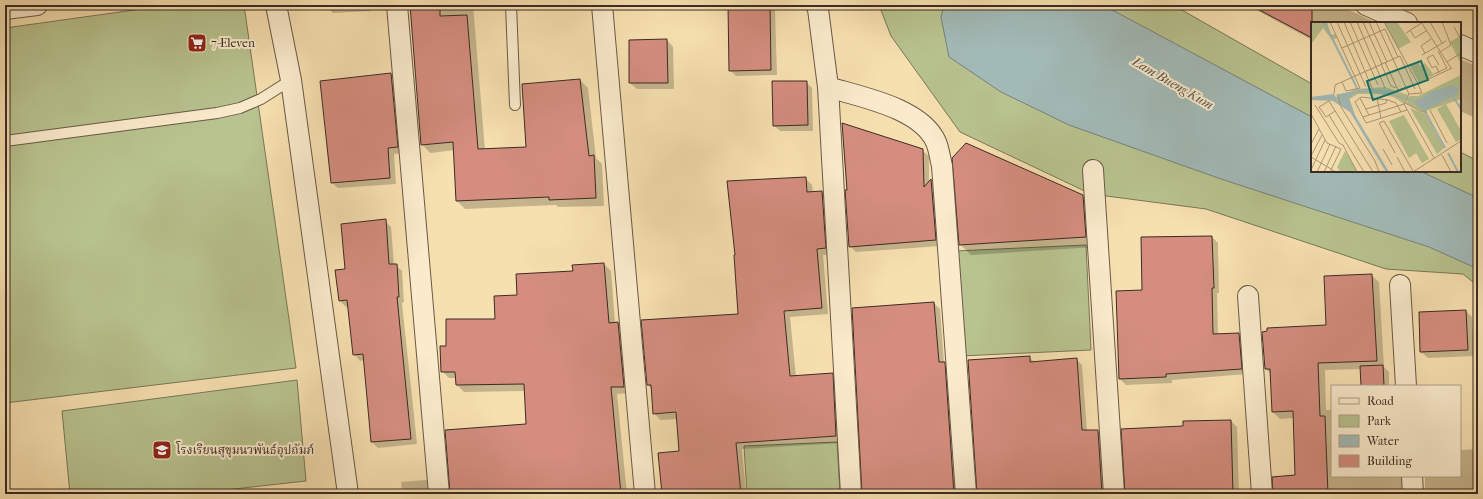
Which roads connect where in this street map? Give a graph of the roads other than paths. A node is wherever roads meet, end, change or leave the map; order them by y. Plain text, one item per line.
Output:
1 (37, 5) edge
2 (276, 5) edge
3 (397, 5) edge
4 (511, 5) edge
5 (602, 5) edge
6 (816, 5) edge
7 (1369, 6) edge
8 (5, 9) edge
9 (1405, 22) edge
10 (1461, 45) edge
11 (1478, 53) edge
12 (291, 80) junction
13 (828, 87) junction
14 (515, 105) dead end
15 (5, 141) edge
16 (1093, 170) dead end
17 (1400, 285) dead end
18 (1248, 296) dead end
19 (1406, 385) edge
20 (1412, 477) edge
21 (348, 494) edge
22 (439, 494) edge
23 (644, 494) edge
24 (851, 494) edge
25 (966, 494) edge
26 (1114, 494) edge
27 (1262, 494) edge
28 (1413, 494) edge

1 - 8 street
2 - 12 street
3 - 22 street
4 - 14 lane
5 - 23 street
6 - 13 street
7 - 9 street
10 - 11 street
12 - 15 lane
12 - 21 street
13 - 24 street
13 - 25 street
16 - 26 street
17 - 19 street
18 - 27 street
20 - 28 street

